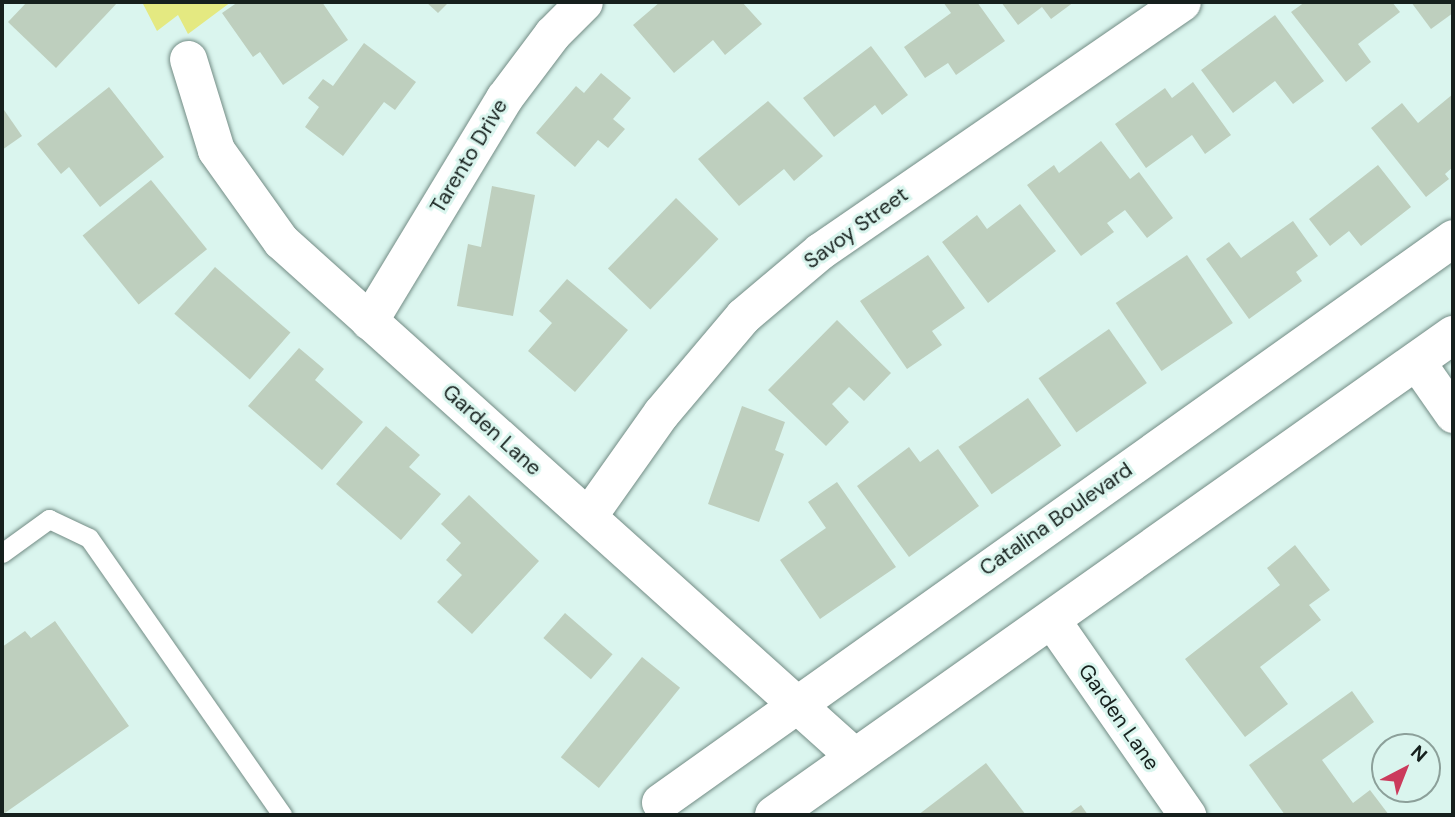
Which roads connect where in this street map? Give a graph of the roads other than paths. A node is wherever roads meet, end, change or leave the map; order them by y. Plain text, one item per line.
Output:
1 (584, 2) edge
2 (1182, 2) edge
3 (188, 60) dead end
4 (1453, 238) edge
5 (369, 321) junction
6 (1453, 335) edge
7 (1416, 361) junction
8 (1453, 414) edge
9 (588, 516) junction
10 (2, 553) edge
11 (1051, 619) junction
12 (796, 704) junction
13 (855, 757) junction
14 (660, 802) dead end
15 (282, 815) edge
16 (774, 815) edge
17 (1186, 815) edge

1 - 5 street, Tarento Drive
2 - 9 street, Savoy Street
3 - 5 street, Garden Lane
4 - 12 street, Catalina Boulevard
5 - 9 street, Garden Lane
6 - 7 main road
7 - 8 street
7 - 11 main road
9 - 12 street, Garden Lane
10 - 15 lane
11 - 13 main road
11 - 17 street, Garden Lane
12 - 13 street, Garden Lane
12 - 14 street, Catalina Boulevard
13 - 16 main road

